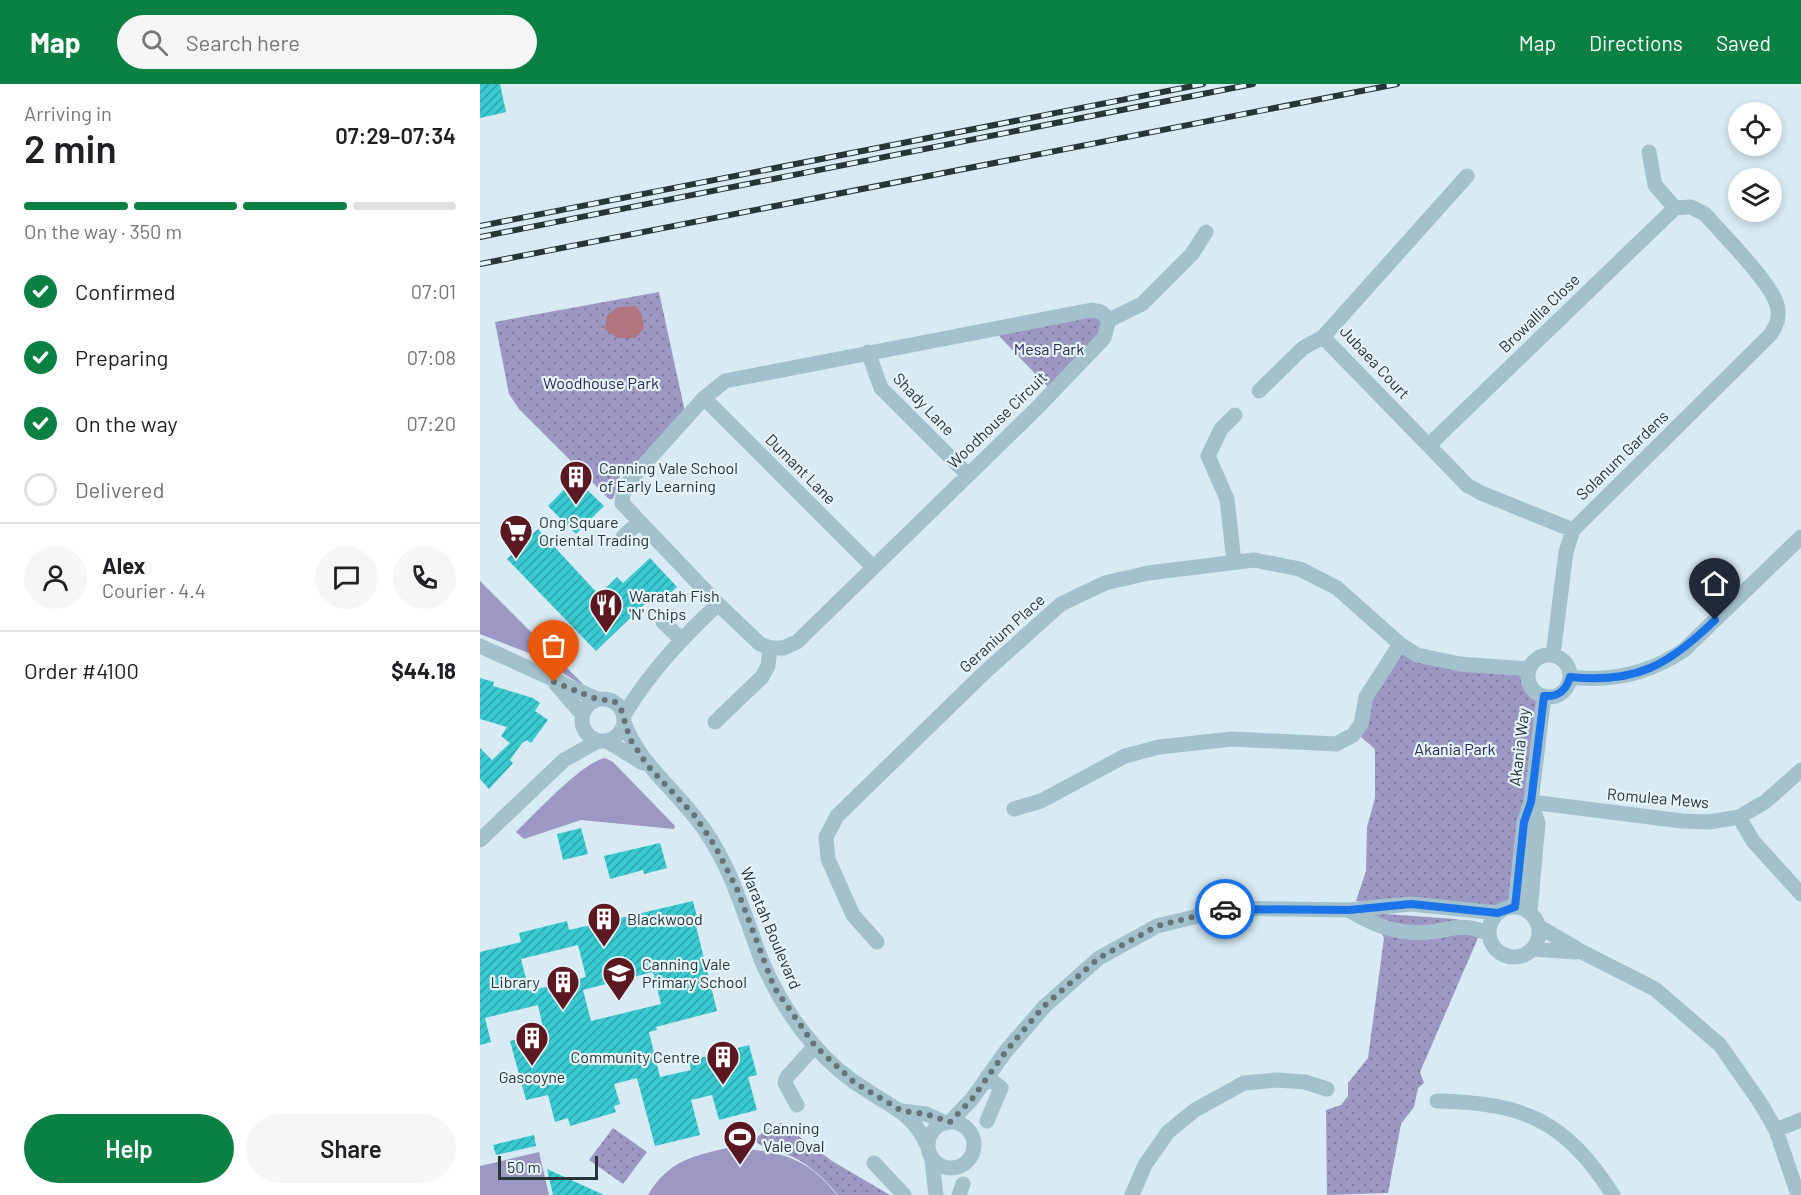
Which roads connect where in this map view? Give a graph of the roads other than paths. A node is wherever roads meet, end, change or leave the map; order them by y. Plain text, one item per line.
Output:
1 (1649, 152) dead end
2 (1467, 176) dead end
3 (1675, 208) junction
4 (1206, 232) dead end
5 (1109, 320) junction
6 (1323, 337) junction
7 (868, 352) junction
8 (1259, 392) dead end
9 (704, 398) junction
10 (1235, 415) dead end
11 (1429, 445) junction
12 (967, 474) junction
13 (639, 522) junction
14 (1573, 530) junction
15 (623, 537) dead end
16 (1801, 537) edge
17 (1234, 562) junction
18 (872, 566) junction
19 (718, 604) junction
20 (663, 622) dead end
21 (681, 639) junction
22 (1400, 644) junction
23 (480, 646) edge
24 (770, 648) junction
25 (1553, 655) junction
26 (1529, 669) junction
27 (1570, 677) junction
28 (646, 679) junction
29 (554, 682) junction
30 (1544, 696) junction
31 (603, 699) junction
32 (624, 718) junction
33 (583, 721) junction
34 (715, 722) dead end
35 (603, 741) junction
36 (564, 760) junction
37 (648, 766) junction
38 (1801, 770) edge
39 (1531, 802) junction
40 (1014, 809) dead end
41 (1739, 816) junction
42 (480, 840) edge
43 (1801, 894) edge
44 (1515, 907) junction
45 (1349, 910) junction
46 (1530, 912) junction
47 (1498, 913) junction
48 (1538, 926) junction
49 (1489, 934) junction
50 (877, 942) dead end
51 (1533, 950) junction
52 (1584, 953) junction
53 (815, 1046) junction
54 (987, 1077) junction
55 (1327, 1089) dead end
56 (972, 1099) junction
57 (1437, 1101) dead end
58 (797, 1105) dead end
59 (902, 1111) junction
60 (1801, 1120) edge
61 (987, 1121) dead end
62 (948, 1122) junction
63 (969, 1130) junction
64 (1776, 1130) junction
65 (927, 1145) junction
66 (932, 1160) junction
67 (874, 1163) dead end
68 (954, 1169) junction
69 (904, 1195) edge
70 (937, 1195) edge
71 (1132, 1195) edge
72 (1613, 1195) edge
73 (1798, 1195) edge

1 - 3 street
2 - 6 street, Jubaea Court
3 - 11 street, Browallia Close
3 - 14 street, Solanum Gardens
4 - 5 street
5 - 7 street
5 - 12 street, Woodhouse Circuit
6 - 8 street
6 - 11 street, Jubaea Court
7 - 9 street
7 - 12 street, Shady Lane
9 - 13 street
9 - 18 street, Dumant Lane
10 - 17 street
11 - 14 street, Jubaea Court
12 - 18 street, Woodhouse Circuit
13 - 15 street
13 - 19 street
14 - 25 street
16 - 27 street
17 - 22 street, Geranium Place
17 - 50 street, Geranium Place
18 - 24 street, Woodhouse Circuit
19 - 21 street
19 - 24 street
20 - 21 street
21 - 28 street
22 - 26 street, Geranium Place
22 - 40 street
23 - 29 street, Waratah Boulevard
24 - 34 street
25 - 26 street
25 - 27 street
26 - 30 street
27 - 30 street
28 - 31 street
28 - 32 street
29 - 31 street, Waratah Boulevard
29 - 33 street, Waratah Boulevard
30 - 39 street, Akania Way
31 - 32 street, Waratah Boulevard
31 - 33 street
32 - 35 street
32 - 37 street, Waratah Boulevard
33 - 35 street, Waratah Boulevard
33 - 36 street
35 - 36 street
35 - 37 street, Waratah Boulevard
36 - 42 street
37 - 53 street, Waratah Boulevard
38 - 41 street, Romulea Mews
39 - 41 street, Romulea Mews
39 - 44 street, Akania Way
39 - 46 street, Akania Way
41 - 43 street
44 - 46 street
44 - 47 street
45 - 47 street
45 - 49 street
45 - 54 street
46 - 48 street
47 - 49 street
48 - 51 street
48 - 52 street
49 - 51 street
51 - 52 street
52 - 64 street
53 - 58 street
53 - 59 street, Waratah Boulevard
54 - 56 street
54 - 61 street
55 - 71 street
56 - 62 street
56 - 63 street
57 - 72 street
59 - 62 street, Waratah Boulevard
59 - 65 street, Waratah Boulevard
60 - 64 street
62 - 63 street
62 - 65 street
63 - 68 street
64 - 73 street
65 - 66 street
66 - 68 street
66 - 70 street
67 - 69 street
68 - 70 street

